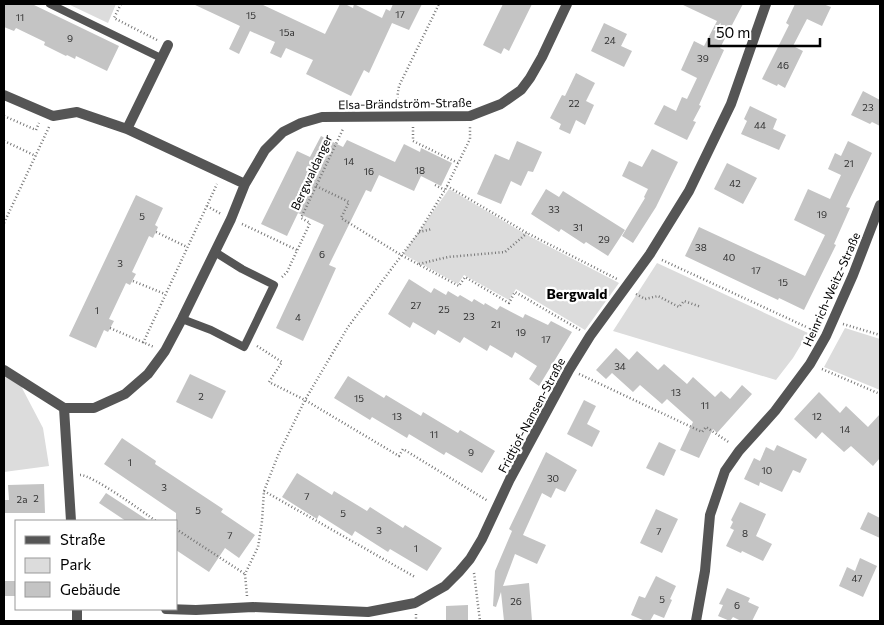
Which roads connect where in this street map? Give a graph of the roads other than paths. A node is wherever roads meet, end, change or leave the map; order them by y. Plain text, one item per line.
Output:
1 (50, 4) edge
2 (568, 4) edge
3 (766, 4) edge
4 (168, 45) road end
5 (162, 58) junction
6 (4, 95) edge
7 (126, 129) junction
8 (245, 184) junction
9 (880, 205) edge
10 (215, 252) junction
11 (182, 319) junction
12 (4, 370) edge
13 (64, 408) junction
14 (71, 520) edge
15 (178, 609) edge
16 (696, 621) edge

1 - 5 lane
2 - 8 street, Elsa-Brändström-Straße
3 - 15 street, Fridtjof-Nansen-Straße
4 - 5 street
5 - 7 street
6 - 7 street
7 - 8 street
8 - 10 street, Elsa-Brändström-Straße
9 - 16 street, Heinrich-Weitz-Straße
10 - 11 street, Elsa-Brändström-Straße
10 - 11 lane
11 - 13 street, Elsa-Brändström-Straße
12 - 13 street
13 - 14 street

